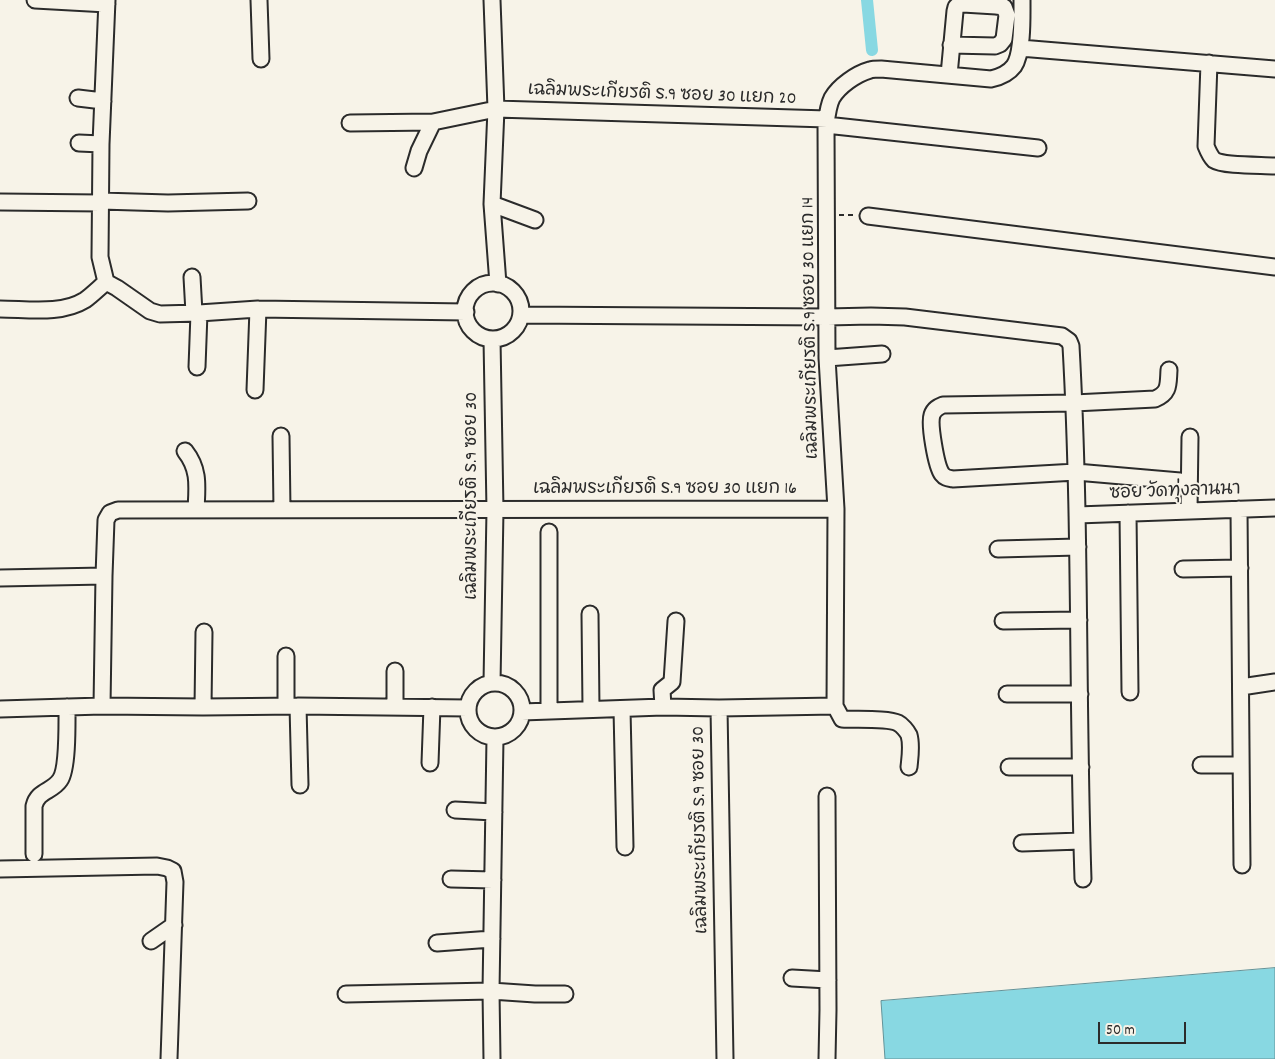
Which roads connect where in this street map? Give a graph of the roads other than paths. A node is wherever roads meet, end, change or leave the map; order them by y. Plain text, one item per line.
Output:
1 (35, 0) edge
2 (259, 0) edge
3 (492, 0) edge
4 (1022, 0) edge
5 (107, 2) edge
6 (951, 45) dead end
7 (1020, 48) junction
8 (262, 58) dead end
9 (1209, 63) junction
10 (1275, 69) edge
11 (948, 75) junction
12 (78, 98) dead end
13 (103, 101) junction
14 (496, 109) junction
15 (433, 122) junction
16 (826, 122) junction
17 (350, 123) dead end
18 (79, 143) dead end
19 (101, 144) junction
20 (1038, 148) dead end
21 (1275, 166) edge
22 (414, 168) dead end
23 (248, 201) dead end
24 (0, 202) edge
25 (101, 202) junction
26 (492, 204) junction
27 (868, 216) road end
28 (535, 220) dead end
29 (1275, 267) edge
30 (192, 277) dead end
31 (106, 282) junction
32 (498, 284) junction
33 (0, 309) edge
34 (258, 309) junction
35 (466, 312) junction
36 (196, 313) junction
37 (521, 316) junction
38 (827, 318) junction
39 (492, 339) junction
40 (882, 354) dead end
41 (827, 358) junction
42 (197, 367) dead end
43 (1169, 370) dead end
44 (255, 390) dead end
45 (1074, 403) junction
46 (281, 436) dead end
47 (1190, 438) dead end
48 (185, 451) dead end
49 (1076, 472) junction
50 (1180, 481) dead end
51 (1275, 508) edge
52 (836, 509) junction
53 (196, 510) junction
54 (282, 510) junction
55 (495, 510) junction
56 (1239, 510) junction
57 (1190, 511) junction
58 (1128, 513) junction
59 (1077, 514) junction
60 (548, 532) dead end
61 (1078, 547) junction
62 (998, 549) dead end
63 (1240, 568) junction
64 (1183, 569) dead end
65 (104, 576) junction
66 (0, 578) edge
67 (590, 614) dead end
68 (1079, 620) junction
69 (676, 621) dead end
70 (1003, 621) dead end
71 (204, 632) dead end
72 (286, 656) dead end
73 (395, 671) dead end
74 (1275, 682) edge
75 (492, 683) junction
76 (1241, 688) junction
77 (1130, 692) dead end
78 (1007, 694) dead end
79 (1080, 694) junction
80 (102, 706) junction
81 (292, 706) junction
82 (395, 706) junction
83 (835, 706) junction
84 (67, 707) junction
85 (203, 707) junction
86 (432, 707) junction
87 (663, 707) junction
88 (468, 708) junction
89 (719, 708) junction
90 (0, 709) edge
91 (591, 709) junction
92 (622, 709) junction
93 (550, 711) junction
94 (522, 712) junction
95 (495, 738) junction
96 (430, 764) dead end
97 (1201, 765) dead end
98 (1241, 765) junction
99 (909, 767) dead end
100 (1010, 767) dead end
101 (1081, 767) junction
102 (300, 784) dead end
103 (826, 796) dead end
104 (455, 810) dead end
105 (494, 812) junction
106 (1081, 841) junction
107 (1022, 844) dead end
108 (625, 847) dead end
109 (34, 854) dead end
110 (1242, 865) dead end
111 (0, 869) edge
112 (451, 879) dead end
113 (1082, 879) dead end
114 (493, 880) junction
115 (174, 925) junction
116 (492, 939) junction
117 (152, 941) dead end
118 (437, 943) dead end
119 (792, 978) dead end
120 (828, 980) junction
121 (491, 991) junction
122 (346, 994) dead end
123 (565, 994) dead end
124 (169, 1059) edge
125 (492, 1059) edge
126 (726, 1059) edge
127 (827, 1059) edge

1 - 5 street
2 - 8 street
3 - 14 street
4 - 7 street, เฉลิมพระเกียรติ ร.9 ซอย 30 แยก 14
5 - 13 street
6 - 11 street
7 - 9 street
7 - 11 street, เฉลิมพระเกียรติ ร.9 ซอย 30 แยก 14
9 - 10 street
9 - 21 street
11 - 16 street, เฉลิมพระเกียรติ ร.9 ซอย 30 แยก 14
12 - 13 street
13 - 19 street
14 - 15 street, เฉลิมพระเกียรติ ร.9 ซอย 30 แยก 20
14 - 16 street, เฉลิมพระเกียรติ ร.9 ซอย 30 แยก 20
14 - 26 street
15 - 17 street, เฉลิมพระเกียรติ ร.9 ซอย 30 แยก 20
15 - 22 street
16 - 20 street, เฉลิมพระเกียรติ ร.9 ซอย 30 แยก 20
16 - 38 street, เฉลิมพระเกียรติ ร.9 ซอย 30 แยก 14
18 - 19 street
19 - 25 street
23 - 25 street
24 - 25 street
25 - 31 street
26 - 28 street
26 - 32 street
27 - 29 street
30 - 36 street
31 - 33 street
31 - 36 street
32 - 35 street
32 - 37 street
34 - 35 street
34 - 36 street
34 - 44 street
35 - 39 street
36 - 42 street
37 - 38 street
37 - 39 street
38 - 41 street, เฉลิมพระเกียรติ ร.9 ซอย 30 แยก 14
38 - 45 street
39 - 55 street, เฉลิมพระเกียรติ ร.9 ซอย 30
40 - 41 street
41 - 52 street, เฉลิมพระเกียรติ ร.9 ซอย 30 แยก 14
43 - 45 street
45 - 49 street
45 - 49 street
46 - 54 street
47 - 57 street
48 - 53 street
49 - 50 street
49 - 59 street
51 - 56 street, ซอย วัดทุ่งลานนา
52 - 55 street, เฉลิมพระเกียรติ ร.9 ซอย 30 แยก 16
52 - 83 street, เฉลิมพระเกียรติ ร.9 ซอย 30 แยก 14
53 - 54 street, เฉลิมพระเกียรติ ร.9 ซอย 30 แยก 16
53 - 65 street, เฉลิมพระเกียรติ ร.9 ซอย 30 แยก 16
54 - 55 street, เฉลิมพระเกียรติ ร.9 ซอย 30 แยก 16
55 - 75 street, เฉลิมพระเกียรติ ร.9 ซอย 30
56 - 57 street, ซอย วัดทุ่งลานนา
56 - 63 street
57 - 58 street, ซอย วัดทุ่งลานนา
58 - 59 street, ซอย วัดทุ่งลานนา
58 - 77 street
59 - 61 street
60 - 93 street
61 - 62 street
61 - 68 street
63 - 64 street
63 - 76 street
65 - 66 street
65 - 80 street
67 - 91 street
68 - 70 street
68 - 79 street
69 - 87 street
71 - 85 street
72 - 81 street
73 - 82 street
74 - 76 street
75 - 88 street
75 - 94 street
76 - 98 street
78 - 79 street
79 - 101 street
80 - 84 street
80 - 85 street
81 - 82 street
81 - 85 street
81 - 102 street
82 - 86 street
83 - 89 street
83 - 99 street
84 - 90 street
84 - 109 street
86 - 88 street
86 - 96 street
87 - 89 street, เฉลิมพระเกียรติ ร.9 ซอย 30
87 - 92 street, เฉลิมพระเกียรติ ร.9 ซอย 30
88 - 95 street
89 - 126 street, เฉลิมพระเกียรติ ร.9 ซอย 30
91 - 92 street, เฉลิมพระเกียรติ ร.9 ซอย 30
91 - 93 street, เฉลิมพระเกียรติ ร.9 ซอย 30
92 - 108 street
93 - 94 street, เฉลิมพระเกียรติ ร.9 ซอย 30
94 - 95 street
95 - 105 street
97 - 98 street
98 - 110 street
100 - 101 street
101 - 106 street
103 - 120 street
104 - 105 street
105 - 114 street
106 - 107 street
106 - 113 street
111 - 115 street
112 - 114 street
114 - 116 street
115 - 117 street
115 - 124 street
116 - 118 street
116 - 121 street
119 - 120 street
120 - 127 street
121 - 122 street
121 - 123 street
121 - 125 street

